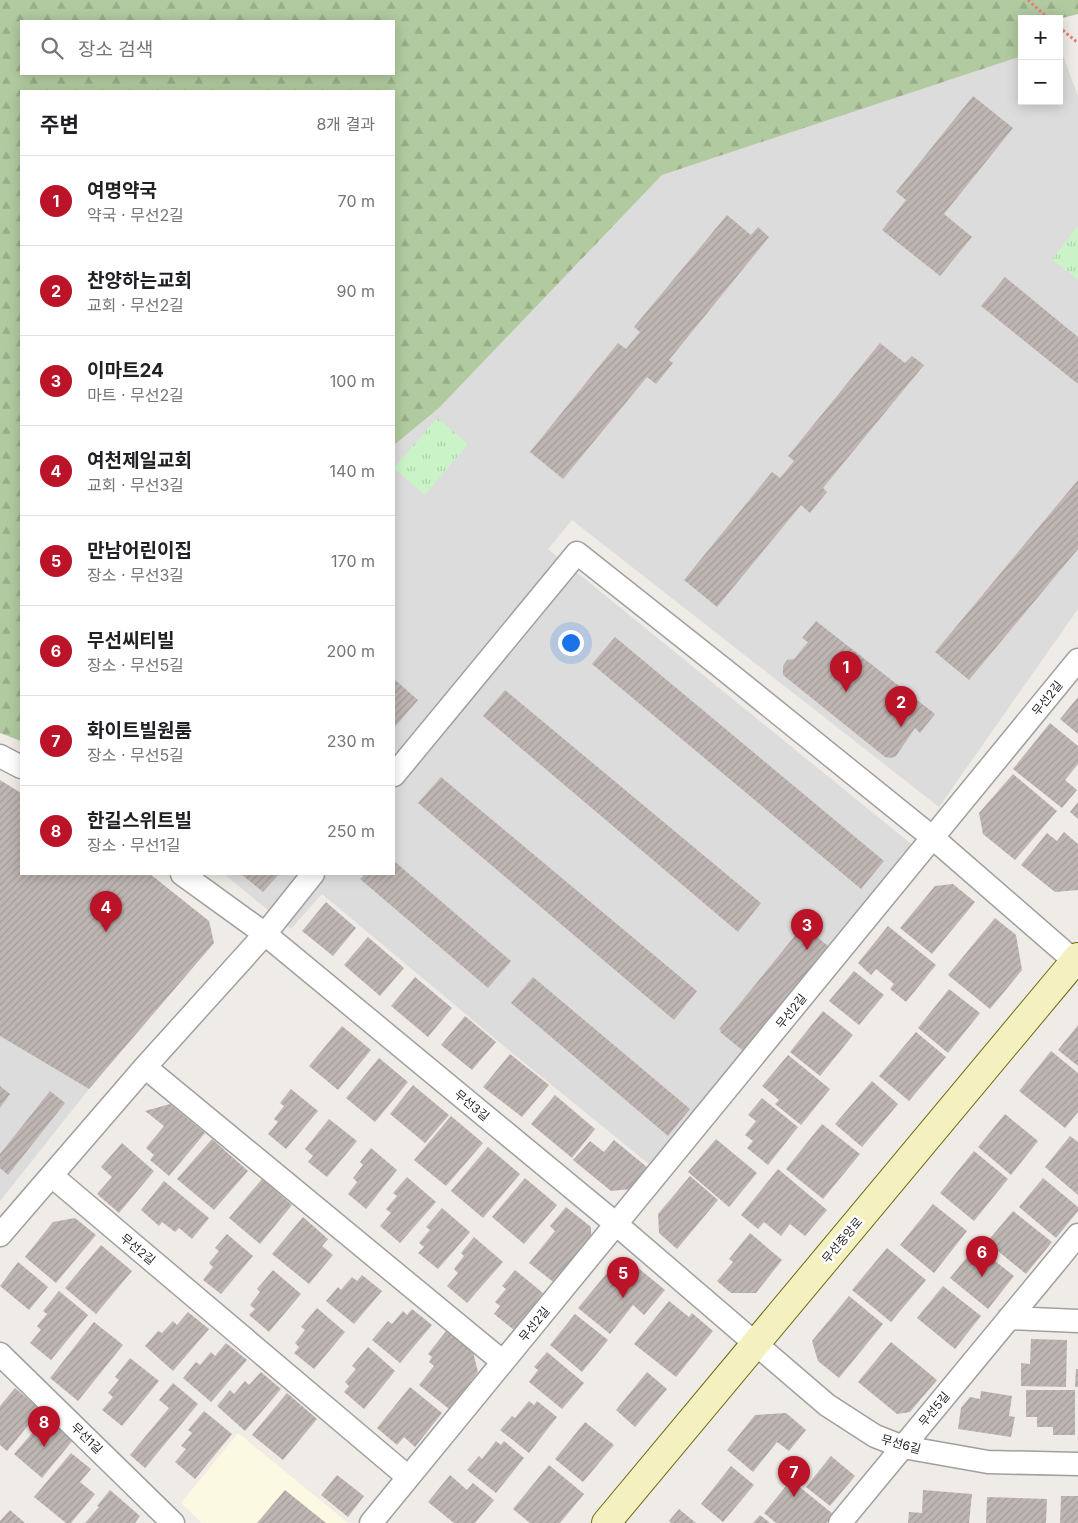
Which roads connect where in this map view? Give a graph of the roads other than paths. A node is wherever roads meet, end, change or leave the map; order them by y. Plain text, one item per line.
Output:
1 (1078, 660) edge
2 (0, 756) edge
3 (20, 766) edge
4 (395, 774) edge
5 (932, 838) junction
6 (183, 875) edge
7 (312, 875) edge
8 (265, 934) junction
9 (1077, 961) edge
10 (145, 1067) junction
11 (52, 1176) junction
12 (616, 1224) junction
13 (1078, 1234) edge
14 (0, 1236) edge
15 (1009, 1318) junction
16 (1078, 1321) edge
17 (755, 1344) junction
18 (0, 1354) edge
19 (503, 1362) junction
20 (903, 1447) junction
21 (1078, 1464) edge
22 (408, 1478) junction
23 (174, 1523) edge
24 (371, 1523) edge
25 (606, 1523) edge
26 (840, 1523) edge

1 - 5 street, 무선2길
2 - 3 street
4 - 5 street
5 - 9 street
5 - 12 street, 무선2길
6 - 8 street, 무선3길
7 - 8 street
8 - 10 street
8 - 12 street, 무선3길
9 - 17 street, 무선중앙로
10 - 11 street
10 - 19 street
11 - 14 street
11 - 22 street, 무선2길
12 - 17 street, 무선3길
12 - 19 street, 무선2길
13 - 15 street, 무선5길
15 - 16 street
15 - 20 street, 무선5길
17 - 20 street, 무선6길
17 - 25 street, 무선중앙로
18 - 23 street, 무선1길
19 - 22 street, 무선2길
20 - 21 street, 무선6길
20 - 26 street, 무선5길
22 - 24 street, 무선2길

